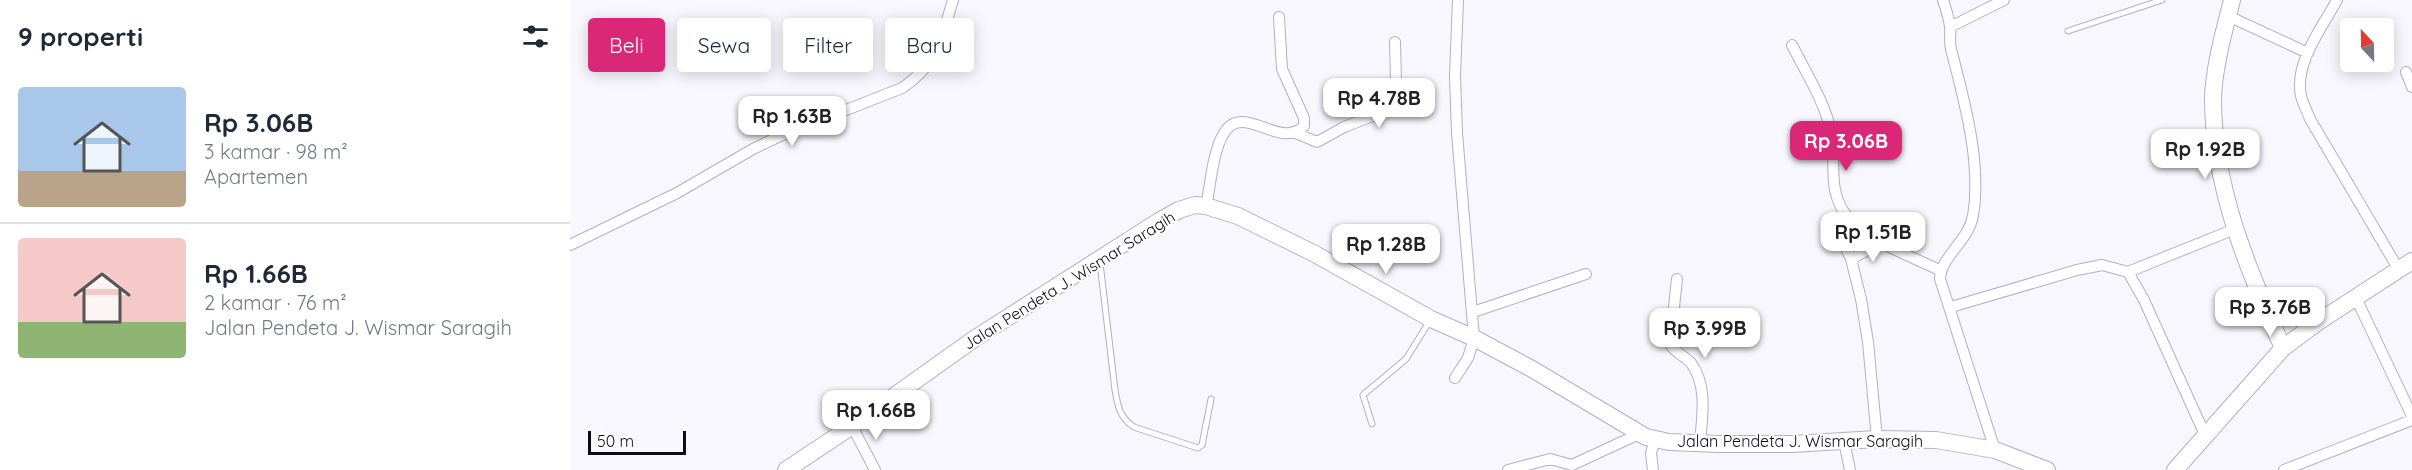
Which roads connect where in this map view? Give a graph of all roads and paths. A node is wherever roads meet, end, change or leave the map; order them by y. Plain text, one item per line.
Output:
1 (953, 0) edge
2 (1458, 0) edge
3 (1943, 0) edge
4 (2004, 0) edge
5 (2162, 0) edge
6 (2337, 0) edge
7 (2230, 8) edge
8 (1279, 17) dead end
9 (1950, 27) junction
10 (2068, 31) dead end
11 (1395, 42) dead end
12 (1792, 45) dead end
13 (2308, 53) junction
14 (2406, 72) dead end
15 (2412, 87) edge
16 (1293, 132) junction
17 (1206, 206) junction
18 (1844, 213) junction
19 (2235, 229) junction
20 (1882, 242) junction
21 (570, 245) edge
22 (1099, 258) junction
23 (1851, 259) junction
24 (2409, 264) edge
25 (1941, 271) junction
26 (2128, 272) junction
27 (1586, 274) dead end
28 (1677, 279) dead end
29 (2356, 298) junction
30 (1951, 307) junction
31 (1473, 312) junction
32 (1431, 319) junction
33 (1474, 338) junction
34 (2283, 348) junction
35 (1455, 378) dead end
36 (1211, 399) dead end
37 (2412, 418) edge
38 (1372, 424) dead end
39 (852, 426) junction
40 (2205, 435) junction
41 (1647, 436) junction
42 (1877, 439) junction
43 (1844, 441) junction
44 (1700, 443) junction
45 (1995, 450) junction
46 (786, 470) edge
47 (875, 470) edge
48 (1508, 470) edge
49 (1653, 470) edge
50 (1850, 470) edge
51 (2047, 470) edge
52 (2175, 470) edge
53 (2284, 470) edge

1 - 21 street
2 - 31 street
3 - 9 street
4 - 9 street
5 - 10 lane
6 - 13 street
7 - 13 street
7 - 19 street
8 - 16 street
9 - 25 street
11 - 16 street
12 - 18 street
13 - 24 street
14 - 15 street
16 - 17 street
17 - 22 street, Jalan Pendeta J. Wismar Saragih
17 - 32 street, Jalan Pendeta J. Wismar Saragih
18 - 20 street
18 - 23 street
19 - 26 street
19 - 34 street
20 - 23 street
20 - 25 street
22 - 36 lane
22 - 39 street, Jalan Pendeta J. Wismar Saragih
23 - 42 street
24 - 29 street
25 - 30 street
26 - 30 street
26 - 40 street
27 - 31 street
28 - 44 street
29 - 34 street
29 - 37 street
30 - 45 street
31 - 33 street
32 - 33 street, Jalan Pendeta J. Wismar Saragih
32 - 38 lane
33 - 35 street
33 - 41 street, Jalan Pendeta J. Wismar Saragih
34 - 40 street
37 - 53 street
39 - 46 street, Jalan Pendeta J. Wismar Saragih
39 - 47 street
40 - 52 street
41 - 44 street, Jalan Pendeta J. Wismar Saragih
41 - 48 street
41 - 49 street
42 - 43 street, Jalan Pendeta J. Wismar Saragih
42 - 45 street, Jalan Pendeta J. Wismar Saragih
43 - 44 street, Jalan Pendeta J. Wismar Saragih
43 - 50 street
45 - 51 street, Jalan Pendeta J. Wismar Saragih

